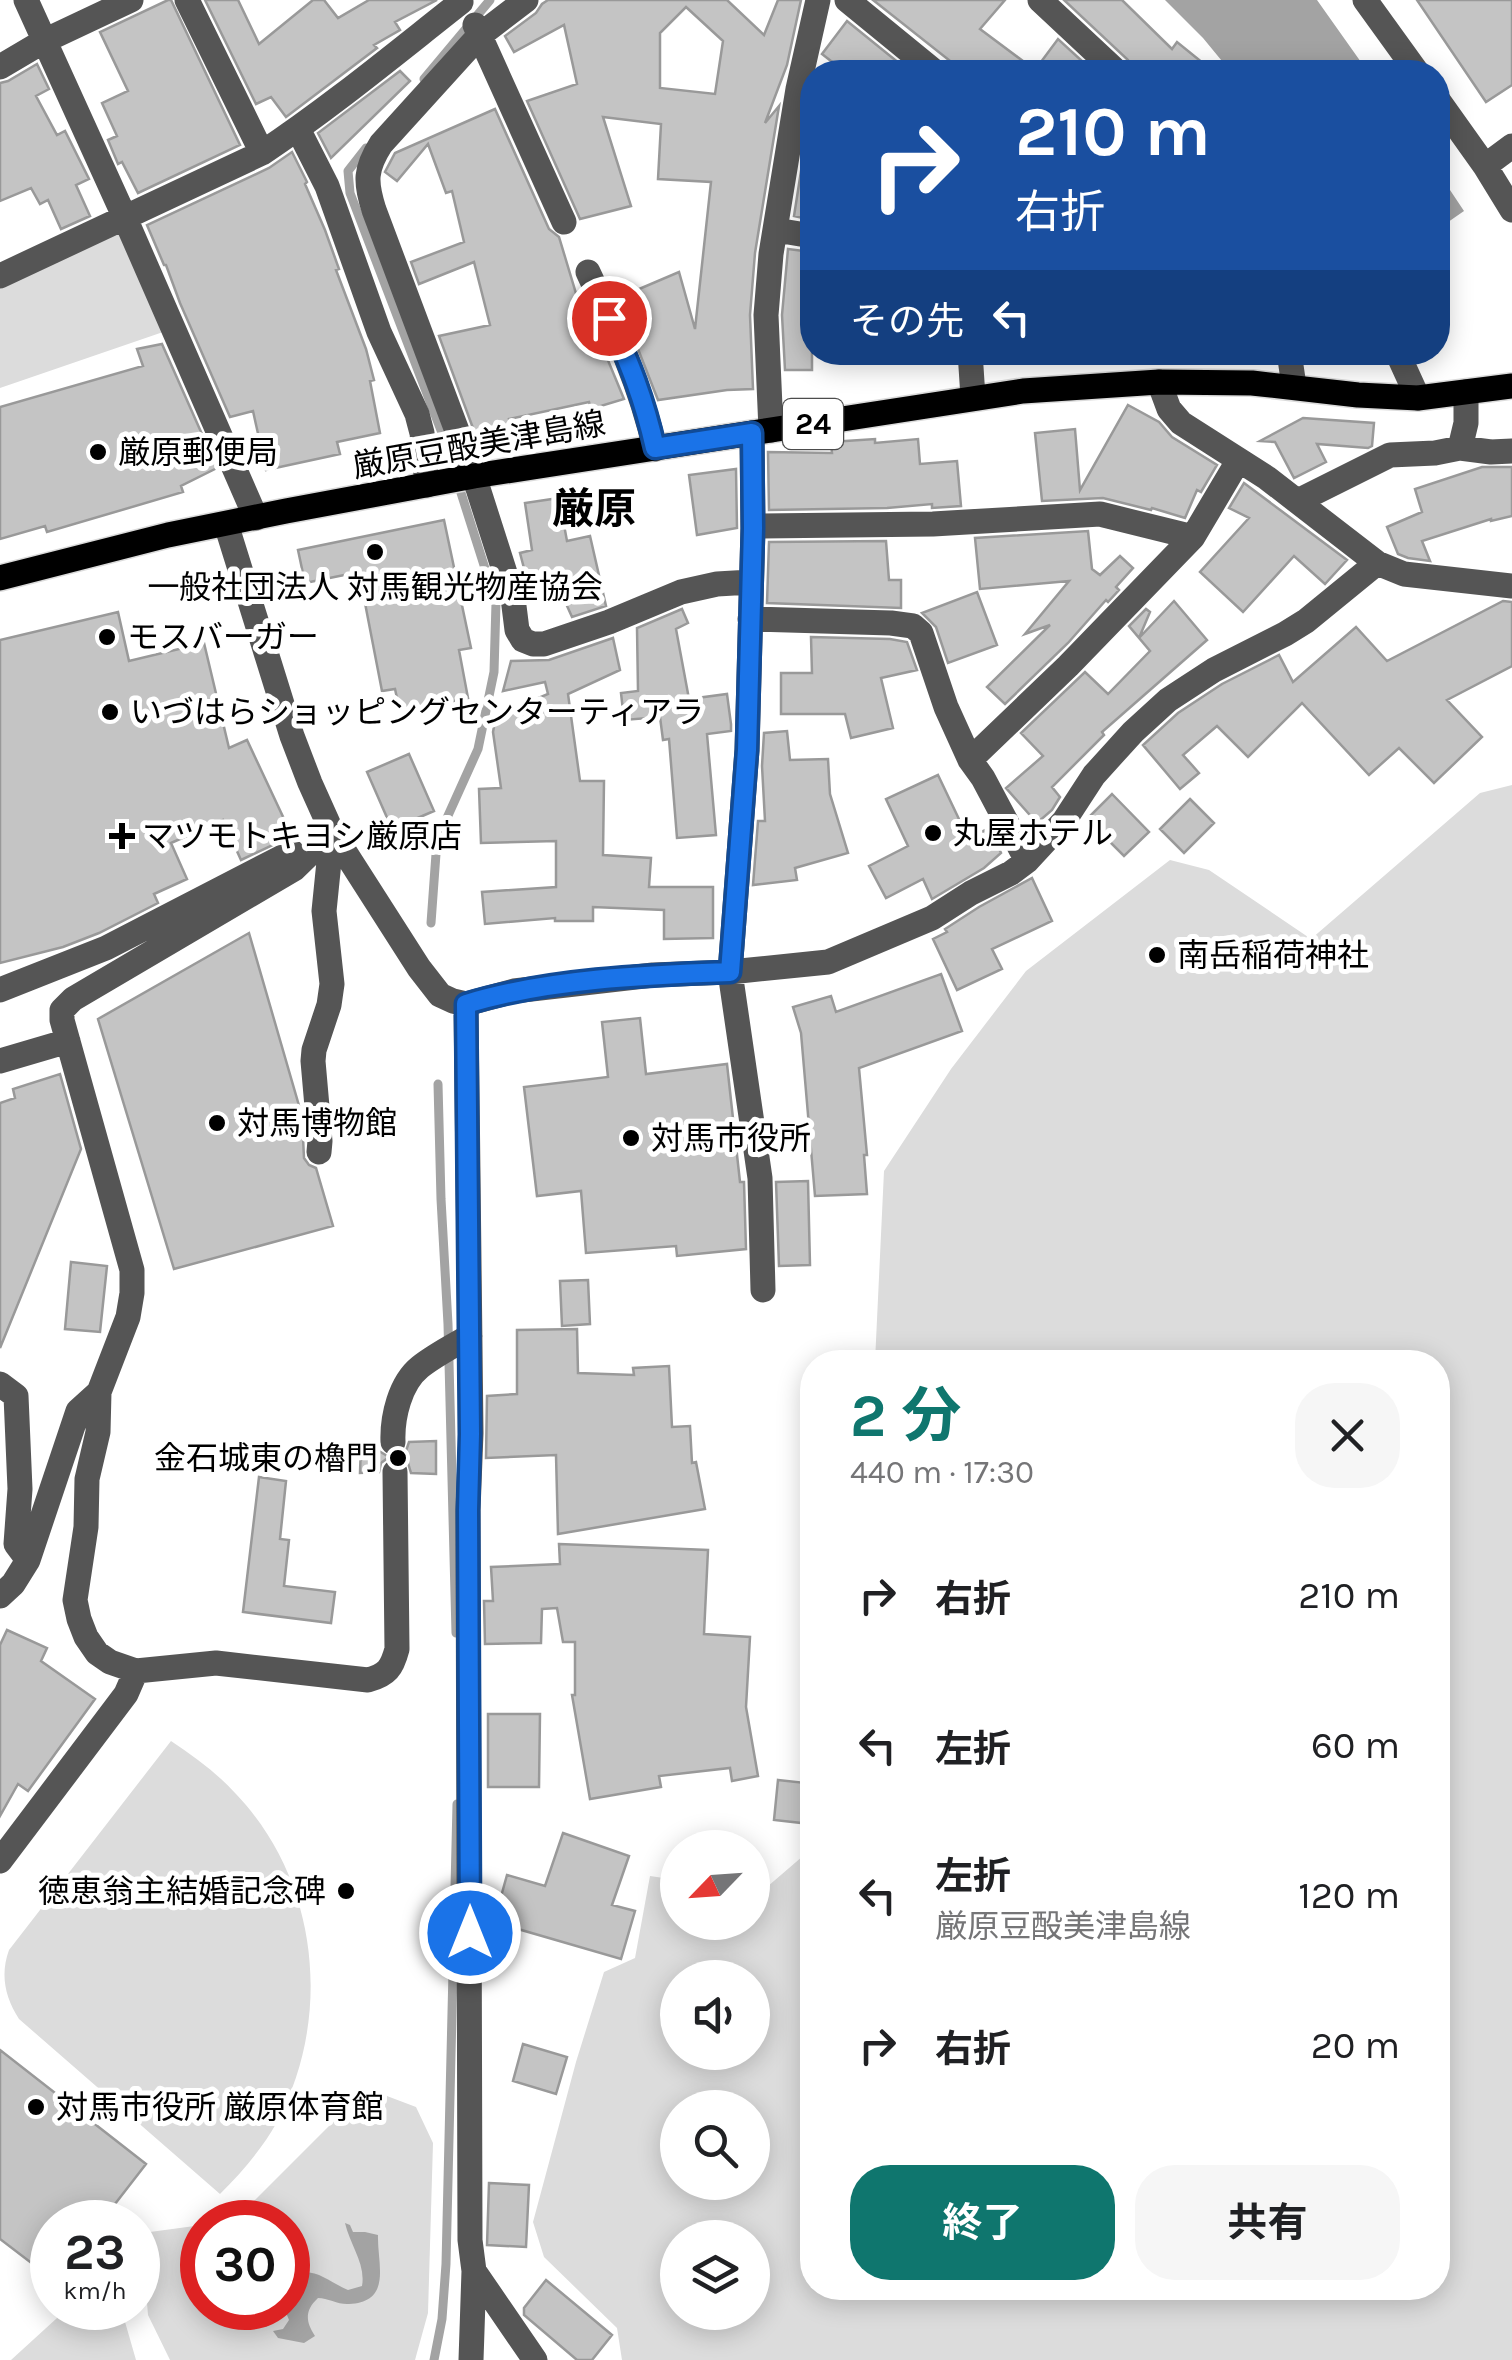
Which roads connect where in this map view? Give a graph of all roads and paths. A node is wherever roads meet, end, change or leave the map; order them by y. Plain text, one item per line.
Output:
1 (26, 0) edge
2 (130, 0) edge
3 (187, 0) edge
4 (526, 0) edge
5 (818, 0) edge
6 (846, 0) edge
7 (1040, 0) edge
8 (1365, 0) edge
9 (467, 12) edge
10 (44, 41) junction
11 (805, 60) edge
12 (920, 60) edge
13 (1104, 60) edge
14 (1408, 60) edge
15 (0, 67) edge
16 (800, 80) edge
17 (1450, 117) edge
18 (298, 129) junction
19 (1512, 146) edge
20 (262, 153) junction
21 (1485, 166) junction
22 (364, 180) junction
23 (330, 186) junction
24 (1512, 210) edge
25 (126, 218) junction
26 (564, 222) dead end
27 (776, 230) junction
28 (800, 234) edge
29 (588, 272) dead end
30 (0, 276) edge
31 (971, 365) edge
32 (1291, 365) edge
33 (1403, 365) edge
34 (414, 366) junction
35 (1159, 382) junction
36 (1294, 386) junction
37 (1512, 386) edge
38 (1466, 392) junction
39 (973, 397) junction
40 (1418, 398) junction
41 (762, 432) junction
42 (655, 448) junction
43 (1460, 448) junction
44 (1512, 451) edge
45 (1238, 461) junction
46 (471, 477) junction
47 (434, 484) junction
48 (1298, 501) junction
49 (256, 518) junction
50 (226, 524) junction
51 (760, 526) dead end
52 (1193, 537) junction
53 (1376, 564) junction
54 (0, 578) edge
55 (751, 582) junction
56 (1512, 586) edge
57 (750, 619) junction
58 (970, 760) junction
59 (332, 832) junction
60 (1027, 861) junction
61 (730, 972) junction
62 (0, 990) edge
63 (466, 1004) junction
64 (68, 1040) junction
65 (0, 1061) edge
66 (319, 1152) dead end
67 (763, 1290) dead end
68 (470, 1336) junction
69 (0, 1384) edge
70 (99, 1392) junction
71 (393, 1442) dead end
72 (395, 1472) dead end
73 (28, 1560) junction
74 (0, 1596) edge
75 (136, 1671) junction
76 (0, 1861) edge
77 (474, 2270) junction
78 (471, 2360) edge
79 (535, 2360) edge

1 - 10 street
2 - 10 street
3 - 20 street
4 - 9 street
5 - 11 street
6 - 12 street
7 - 13 street
8 - 14 street
9 - 18 street
9 - 22 street
9 - 26 street
10 - 15 street
10 - 25 street
16 - 27 street
17 - 21 street
18 - 20 street
18 - 23 street
19 - 21 street
20 - 25 street
21 - 24 street
22 - 23 street
22 - 34 street
23 - 34 street
25 - 30 street
25 - 49 street
27 - 28 street
27 - 41 street
29 - 42 street
31 - 39 street
32 - 36 street
33 - 40 street
34 - 46 street
34 - 47 street
35 - 36 main road, 厳原豆酘美津島線 / 24
35 - 39 main road, 厳原豆酘美津島線 / 24
35 - 45 street
36 - 40 main road, 厳原豆酘美津島線 / 24
37 - 38 main road, 厳原豆酘美津島線 / 24
38 - 40 main road, 厳原豆酘美津島線 / 24
38 - 43 street
39 - 41 main road, 厳原豆酘美津島線 / 24
41 - 42 main road, 厳原豆酘美津島線 / 24
41 - 55 street
42 - 46 main road, 厳原豆酘美津島線 / 24
43 - 44 street
43 - 48 street
45 - 48 street
45 - 52 street
46 - 47 main road, 厳原豆酘美津島線 / 24
46 - 55 street
47 - 49 main road, 厳原豆酘美津島線 / 24
48 - 53 street
49 - 50 main road, 厳原豆酘美津島線 / 24
50 - 54 main road, 厳原豆酘美津島線 / 24
50 - 59 street
51 - 52 street
52 - 58 street
53 - 56 street
53 - 60 street
55 - 57 street
57 - 58 street
57 - 61 street
58 - 60 street
59 - 62 street
59 - 63 street
59 - 64 street
59 - 66 street
60 - 61 street
61 - 63 street
61 - 67 street
63 - 68 street
64 - 65 street
64 - 70 street
68 - 71 street
68 - 77 street
69 - 73 street
70 - 73 street
70 - 75 street
72 - 75 street
73 - 74 street
75 - 76 street
77 - 78 street
77 - 79 street

